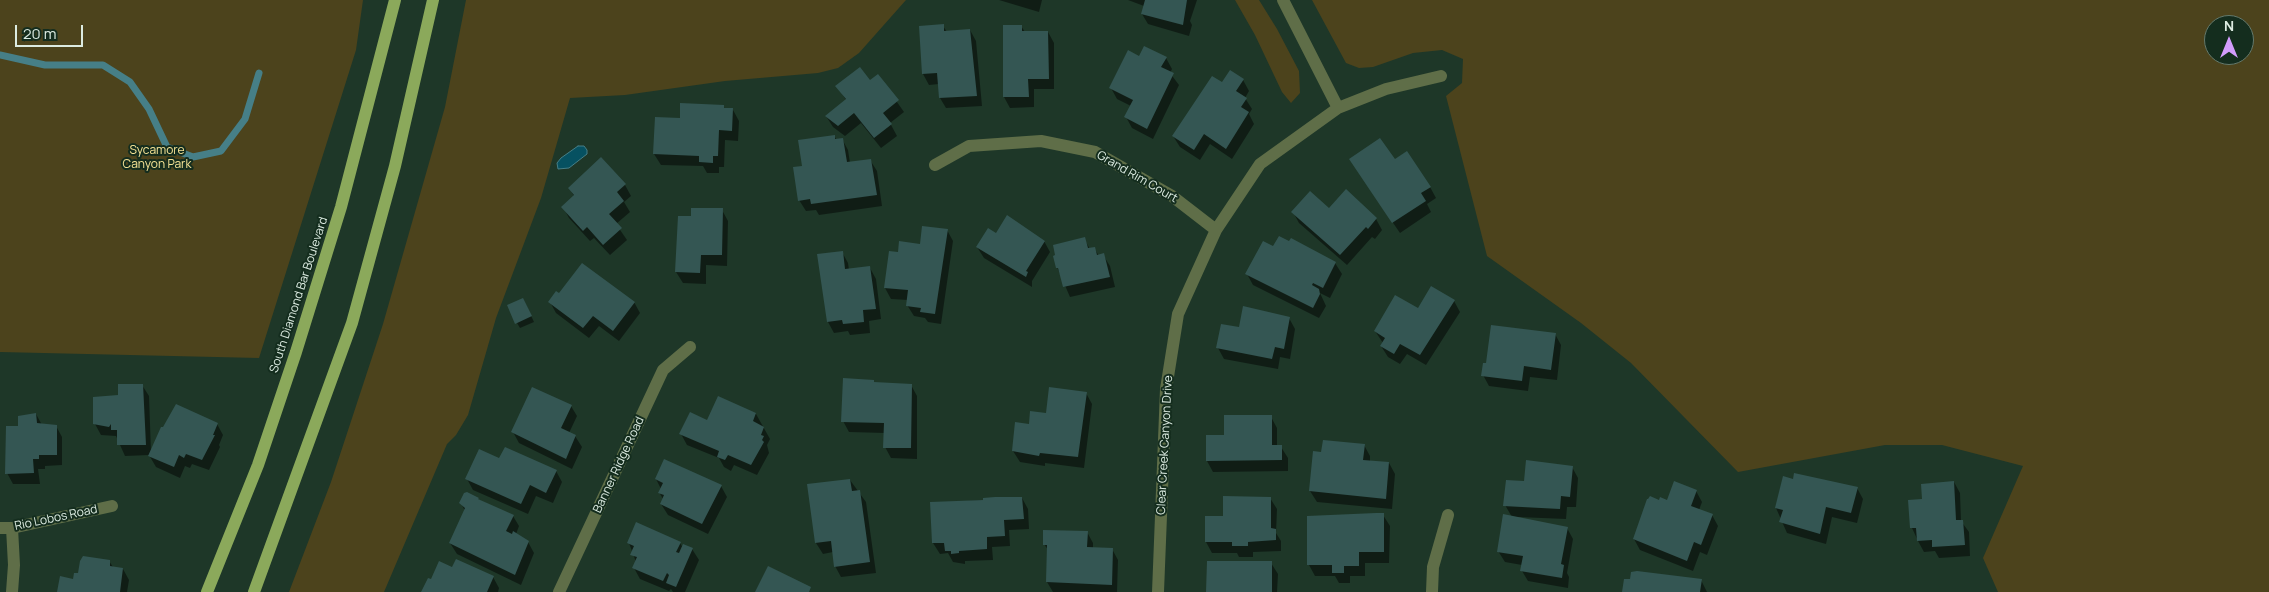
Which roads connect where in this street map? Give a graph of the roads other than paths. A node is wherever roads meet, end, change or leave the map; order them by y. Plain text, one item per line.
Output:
1 (395, 0) edge
2 (433, 0) edge
3 (1283, 0) edge
4 (1441, 76) dead end
5 (1338, 108) junction
6 (935, 165) dead end
7 (1216, 230) junction
8 (690, 346) dead end
9 (112, 506) dead end
10 (1448, 515) dead end
11 (6, 528) edge
12 (12, 592) edge
13 (206, 592) edge
14 (254, 592) edge
15 (559, 592) edge
16 (1158, 592) edge
17 (1432, 592) edge

1 - 13 main road, South Diamond Bar Boulevard
2 - 14 main road
3 - 5 street
4 - 5 street, Clear Creek Canyon Drive
5 - 7 street, Clear Creek Canyon Drive
6 - 7 street, Grand Rim Court
7 - 16 street, Clear Creek Canyon Drive
8 - 15 street, Banner Ridge Road
9 - 11 street, Rio Lobos Road
10 - 17 street
11 - 12 street

